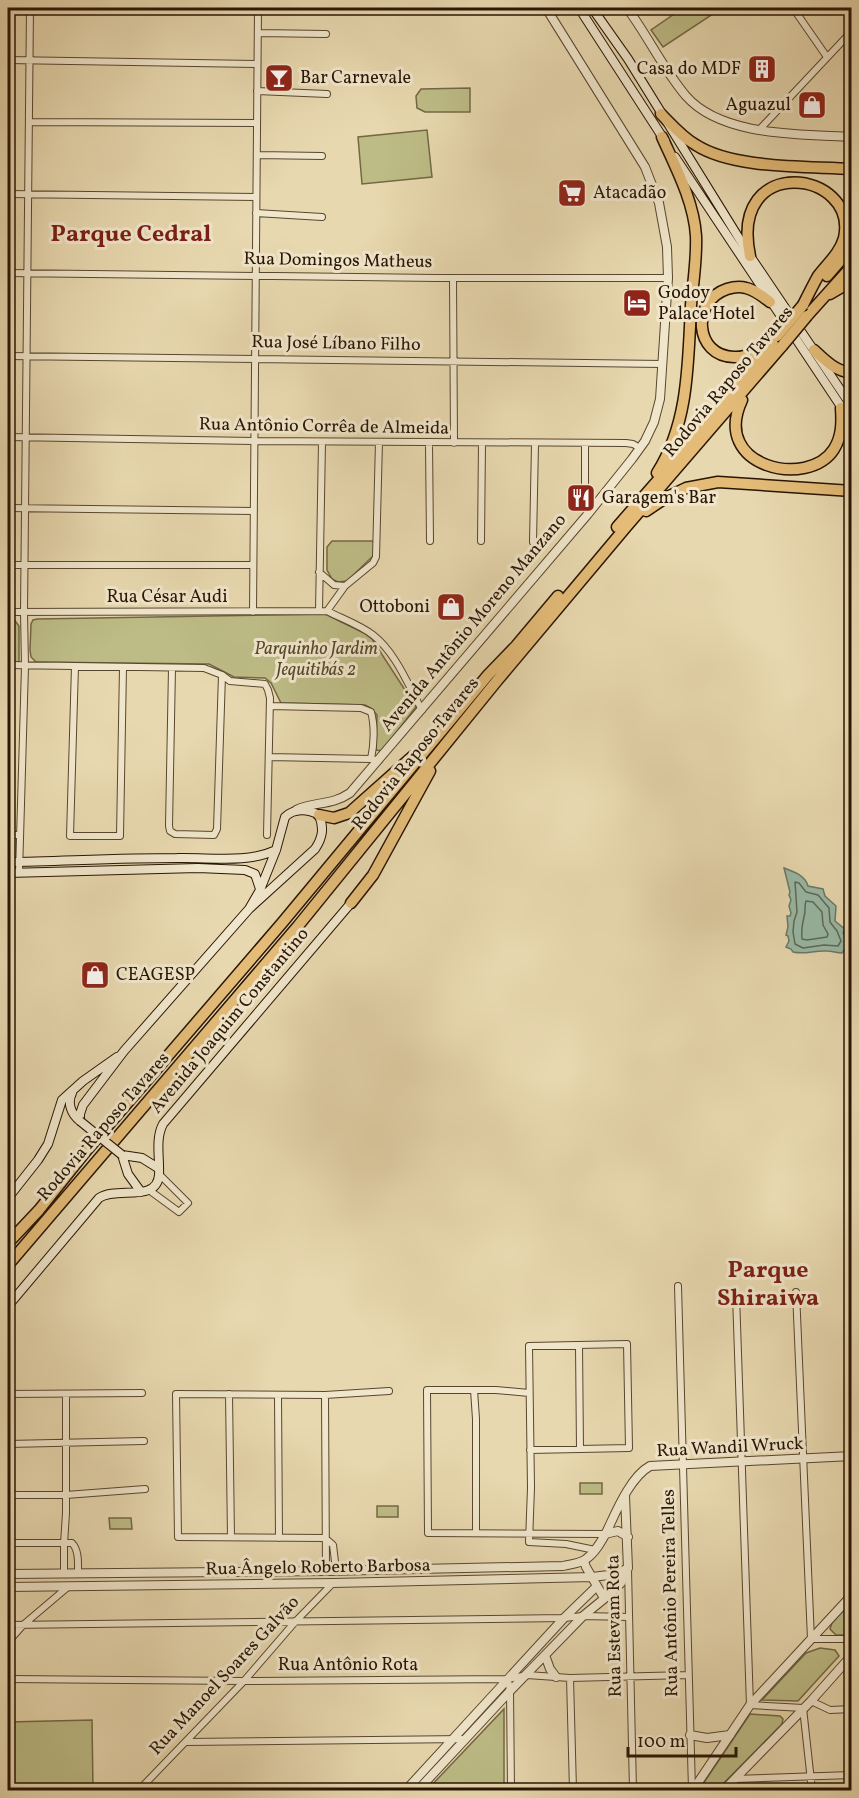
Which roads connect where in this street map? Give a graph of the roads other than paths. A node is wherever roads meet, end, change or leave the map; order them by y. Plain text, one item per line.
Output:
1 (30, 8) edge
2 (258, 8) edge
3 (546, 8) edge
4 (579, 8) edge
5 (592, 8) edge
6 (627, 8) edge
7 (793, 8) edge
8 (852, 31) edge
9 (258, 33) junction
10 (326, 34) dead end
11 (827, 57) junction
12 (8, 60) edge
13 (30, 60) junction
14 (257, 64) junction
15 (257, 91) junction
16 (327, 94) dead end
17 (661, 114) junction
18 (29, 122) junction
19 (257, 123) junction
20 (759, 130) junction
21 (662, 137) junction
22 (852, 137) edge
23 (257, 155) junction
24 (322, 156) dead end
25 (852, 169) edge
26 (8, 194) edge
27 (28, 194) junction
28 (256, 197) junction
29 (256, 213) junction
30 (322, 217) dead end
31 (852, 247) edge
32 (750, 256) junction
33 (852, 266) edge
34 (8, 273) edge
35 (27, 273) junction
36 (256, 276) junction
37 (453, 278) junction
38 (668, 278) junction
39 (852, 286) edge
40 (824, 296) junction
41 (770, 302) junction
42 (803, 304) junction
43 (779, 341) junction
44 (766, 349) junction
45 (814, 351) junction
46 (8, 356) edge
47 (26, 356) junction
48 (255, 358) junction
49 (453, 360) junction
50 (663, 364) junction
51 (852, 372) edge
52 (748, 386) junction
53 (847, 408) edge
54 (852, 423) edge
55 (8, 437) edge
56 (26, 437) junction
57 (254, 441) junction
58 (322, 442) junction
59 (379, 442) junction
60 (429, 443) junction
61 (454, 443) junction
62 (482, 443) junction
63 (535, 444) junction
64 (585, 444) junction
65 (640, 448) junction
66 (852, 490) edge
67 (641, 498) junction
68 (8, 508) edge
69 (25, 508) junction
70 (254, 511) junction
71 (588, 514) junction
72 (626, 527) junction
73 (430, 541) dead end
74 (481, 541) dead end
75 (533, 542) dead end
76 (8, 565) edge
77 (24, 565) junction
78 (253, 566) junction
79 (320, 572) junction
80 (345, 586) junction
81 (319, 611) junction
82 (327, 611) junction
83 (8, 612) edge
84 (24, 612) junction
85 (253, 612) junction
86 (8, 665) edge
87 (25, 666) junction
88 (75, 666) junction
89 (123, 667) junction
90 (172, 668) junction
91 (222, 675) junction
92 (270, 706) junction
93 (422, 710) junction
94 (443, 729) junction
95 (455, 733) junction
96 (269, 757) junction
97 (375, 760) junction
98 (293, 812) junction
99 (319, 815) junction
100 (8, 835) edge
101 (20, 835) junction
102 (267, 835) dead end
103 (276, 849) junction
104 (8, 862) edge
105 (19, 862) junction
106 (8, 873) edge
107 (19, 873) junction
108 (260, 890) junction
109 (351, 903) joint
110 (249, 909) junction
111 (124, 1051) junction
112 (74, 1090) junction
113 (80, 1121) junction
114 (122, 1155) junction
115 (159, 1171) junction
116 (145, 1191) junction
117 (8, 1198) edge
118 (8, 1243) edge
119 (8, 1265) edge
120 (678, 1286) dead end
121 (796, 1292) dead end
122 (736, 1295) dead end
123 (8, 1306) edge
124 (579, 1345) junction
125 (474, 1390) junction
126 (389, 1391) dead end
127 (142, 1393) dead end
128 (529, 1393) junction
129 (8, 1394) edge
130 (66, 1394) junction
131 (229, 1394) junction
132 (278, 1395) junction
133 (325, 1395) junction
134 (144, 1441) dead end
135 (8, 1444) edge
136 (65, 1444) junction
137 (580, 1449) junction
138 (530, 1450) junction
139 (852, 1456) edge
140 (802, 1459) junction
141 (742, 1462) junction
142 (683, 1464) junction
143 (145, 1489) dead end
144 (8, 1495) edge
145 (66, 1495) junction
146 (626, 1496) junction
147 (476, 1533) junction
148 (528, 1533) junction
149 (605, 1534) junction
150 (231, 1537) junction
151 (628, 1537) junction
152 (279, 1538) junction
153 (325, 1538) junction
154 (8, 1543) edge
155 (64, 1544) junction
156 (595, 1550) junction
157 (584, 1561) junction
158 (628, 1568) junction
159 (336, 1570) junction
160 (326, 1571) junction
161 (64, 1573) junction
162 (78, 1573) junction
163 (8, 1574) edge
164 (592, 1577) junction
165 (333, 1583) junction
166 (69, 1586) junction
167 (597, 1586) junction
168 (8, 1587) edge
169 (604, 1598) junction
170 (850, 1598) edge
171 (583, 1616) junction
172 (629, 1617) junction
173 (564, 1618) junction
174 (295, 1622) junction
175 (8, 1625) edge
176 (23, 1625) junction
177 (811, 1639) junction
178 (852, 1639) edge
179 (8, 1642) edge
180 (545, 1655) junction
181 (852, 1655) edge
182 (527, 1675) junction
183 (688, 1675) junction
184 (631, 1676) junction
185 (556, 1677) junction
186 (570, 1678) junction
187 (8, 1679) edge
188 (508, 1679) junction
189 (244, 1681) junction
190 (510, 1691) junction
191 (811, 1701) junction
192 (750, 1706) junction
193 (803, 1707) junction
194 (852, 1709) edge
195 (690, 1735) junction
196 (730, 1735) junction
197 (452, 1739) junction
198 (466, 1739) junction
199 (186, 1742) junction
200 (852, 1775) edge
201 (812, 1777) junction
202 (735, 1779) junction
203 (140, 1791) edge
204 (406, 1791) edge
205 (418, 1791) edge
206 (511, 1791) edge
207 (573, 1791) edge
208 (633, 1791) edge
209 (693, 1791) edge
210 (724, 1791) edge
211 (812, 1791) edge

1 - 13 street
2 - 9 street
3 - 38 street, Avenida Antônio Moreno Manzano
4 - 21 main road
5 - 17 main road
6 - 20 street
7 - 11 street
8 - 11 street
9 - 10 street
9 - 14 street
11 - 20 street
12 - 13 street
13 - 14 street
13 - 18 street
14 - 15 street
15 - 16 street
15 - 19 street
17 - 25 highway
17 - 32 main road
18 - 19 street
18 - 27 street
19 - 23 street
20 - 22 street
21 - 41 main road
21 - 67 highway
23 - 24 street
23 - 28 street
26 - 27 street
27 - 28 street
27 - 35 street
28 - 29 street
29 - 30 street
29 - 36 street
31 - 42 highway, Rodovia Raposo Tavares
32 - 42 highway
32 - 45 main road
33 - 40 highway, Rodovia Raposo Tavares
34 - 35 street, Rua Domingos Matheus
35 - 36 street, Rua Domingos Matheus
35 - 47 street
36 - 37 street, Rua Domingos Matheus
36 - 48 street
37 - 38 street, Rua Domingos Matheus
37 - 49 street
38 - 50 street, Avenida Antônio Moreno Manzano
39 - 40 highway
40 - 43 highway, Rodovia Raposo Tavares, bridge
41 - 44 highway
41 - 53 main road
42 - 43 highway, Rodovia Raposo Tavares, bridge
43 - 44 highway, Rodovia Raposo Tavares
43 - 52 highway, Rodovia Raposo Tavares
44 - 67 highway, Rodovia Raposo Tavares
45 - 51 highway
45 - 53 main road
46 - 47 street, Rua José Líbano Filho
47 - 48 street, Rua José Líbano Filho
47 - 56 street
48 - 49 street, Rua José Líbano Filho
48 - 57 street
49 - 50 street, Rua José Líbano Filho
49 - 61 street
50 - 65 street, Avenida Antônio Moreno Manzano
52 - 53 highway
52 - 72 highway, Rodovia Raposo Tavares
53 - 54 main road
55 - 56 street, Rua Antônio Corrêa de Almeida
56 - 57 street, Rua Antônio Corrêa de Almeida
56 - 69 street
57 - 58 street, Rua Antônio Corrêa de Almeida
57 - 70 street
58 - 59 street, Rua Antônio Corrêa de Almeida
58 - 79 street
59 - 60 street, Rua Antônio Corrêa de Almeida
59 - 80 street
60 - 61 street, Rua Antônio Corrêa de Almeida
60 - 73 street
61 - 62 street, Rua Antônio Corrêa de Almeida
62 - 63 street, Rua Antônio Corrêa de Almeida
62 - 74 street
63 - 64 street, Rua Antônio Corrêa de Almeida
63 - 75 street
64 - 65 street, Rua Antônio Corrêa de Almeida
64 - 71 street
65 - 71 street, Avenida Antônio Moreno Manzano
66 - 72 highway
67 - 94 highway, Rodovia Raposo Tavares
68 - 69 street
69 - 70 street
69 - 77 street
70 - 78 street
71 - 93 street, Avenida Antônio Moreno Manzano
72 - 95 highway, Rodovia Raposo Tavares
76 - 77 street
77 - 78 street
77 - 84 street
78 - 85 street
79 - 80 street
79 - 81 street
80 - 82 street
81 - 82 street, Rua César Audi
81 - 85 street, Rua César Audi
82 - 93 street
83 - 84 street, Rua César Audi
84 - 85 street, Rua César Audi
84 - 87 street
86 - 87 street
87 - 88 street
87 - 101 street
88 - 89 street
88 - 89 street
89 - 90 street
90 - 91 street
90 - 91 street
91 - 92 street
92 - 96 street
92 - 97 street
93 - 97 street, Avenida Antônio Moreno Manzano
94 - 99 highway
94 - 118 highway, Rodovia Raposo Tavares
95 - 109 highway
95 - 119 highway, Rodovia Raposo Tavares
96 - 97 street
96 - 102 street
97 - 98 street, Avenida Antônio Moreno Manzano
98 - 99 main road
98 - 103 main road
99 - 110 main road
100 - 101 street
101 - 105 street
103 - 105 main road
103 - 108 main road
104 - 105 main road
105 - 107 street
106 - 107 main road
107 - 108 main road
108 - 110 main road
109 - 115 main road, Avenida Joaquim Constantino
110 - 111 main road
111 - 112 main road
111 - 113 main road
112 - 113 main road
112 - 117 main road
113 - 114 main road, bridge
114 - 115 main road
114 - 116 main road
115 - 116 main road
115 - 116 street
116 - 123 main road
120 - 142 street, Rua Antônio Pereira Telles
121 - 140 street
122 - 141 street
124 - 128 street
124 - 137 street
124 - 137 street
125 - 128 street
125 - 147 street
125 - 147 street
126 - 133 street
127 - 130 street
128 - 138 street
129 - 130 street
130 - 136 street
131 - 132 street
131 - 150 street
131 - 150 street
132 - 133 street
132 - 152 street
133 - 153 street
134 - 136 street
135 - 136 street
136 - 145 street
137 - 138 street
138 - 148 street
139 - 140 street, Rua Wandil Wruck
140 - 141 street, Rua Wandil Wruck
140 - 177 street
141 - 142 street, Rua Wandil Wruck
141 - 192 street
142 - 146 street, Rua Wandil Wruck
142 - 183 street, Rua Antônio Pereira Telles
143 - 145 street
144 - 145 street
145 - 155 street
146 - 149 street, Rua Wandil Wruck
146 - 151 street, Rua Estevam Rota
147 - 148 street
148 - 149 street
148 - 156 street
149 - 151 street
149 - 156 street, Rua Wandil Wruck
150 - 152 street
151 - 158 street, Rua Estevam Rota
152 - 153 street
153 - 159 street
153 - 160 street
154 - 155 street
155 - 161 street
155 - 162 street
156 - 157 street, Rua Wandil Wruck
157 - 159 street
157 - 164 street
158 - 164 street, Rua Ângelo Roberto Barbosa
158 - 169 street
158 - 172 street, Rua Estevam Rota
159 - 160 street
160 - 162 street
161 - 162 street
161 - 163 street
164 - 165 street, Rua Ângelo Roberto Barbosa
164 - 167 street
165 - 166 street, Rua Ângelo Roberto Barbosa
165 - 174 street, Rua Manoel Soares Galvão
166 - 168 street, Rua Ângelo Roberto Barbosa
166 - 176 street
167 - 169 street
167 - 173 street
169 - 171 street
170 - 177 street
171 - 172 street
171 - 173 street
171 - 180 street
172 - 184 street, Rua Estevam Rota
173 - 174 street
173 - 188 street
174 - 176 street
174 - 189 street, Rua Manoel Soares Galvão
175 - 176 street
176 - 179 street
177 - 178 street
177 - 192 street
180 - 182 street
180 - 185 street
181 - 191 street
182 - 185 street, Rua Antônio Rota
182 - 188 street, Rua Antônio Rota
182 - 190 street
183 - 184 street, Rua Antônio Rota
183 - 195 street, Rua Antônio Pereira Telles
184 - 186 street, Rua Antônio Rota
184 - 208 street, Rua Estevam Rota
185 - 186 street, Rua Antônio Rota
186 - 207 street
187 - 189 street, Rua Antônio Rota
188 - 189 street, Rua Antônio Rota
188 - 190 street
188 - 197 street
189 - 199 street, Rua Manoel Soares Galvão
190 - 198 street
190 - 206 street
191 - 193 street
191 - 194 street
192 - 193 street
192 - 196 street
193 - 201 street
193 - 202 street
195 - 196 street
195 - 209 street, Rua Antônio Pereira Telles
196 - 209 street
197 - 198 street
197 - 199 street
197 - 204 street
198 - 205 street
199 - 203 street, Rua Manoel Soares Galvão
200 - 201 street
201 - 202 street
201 - 211 street
202 - 210 street

